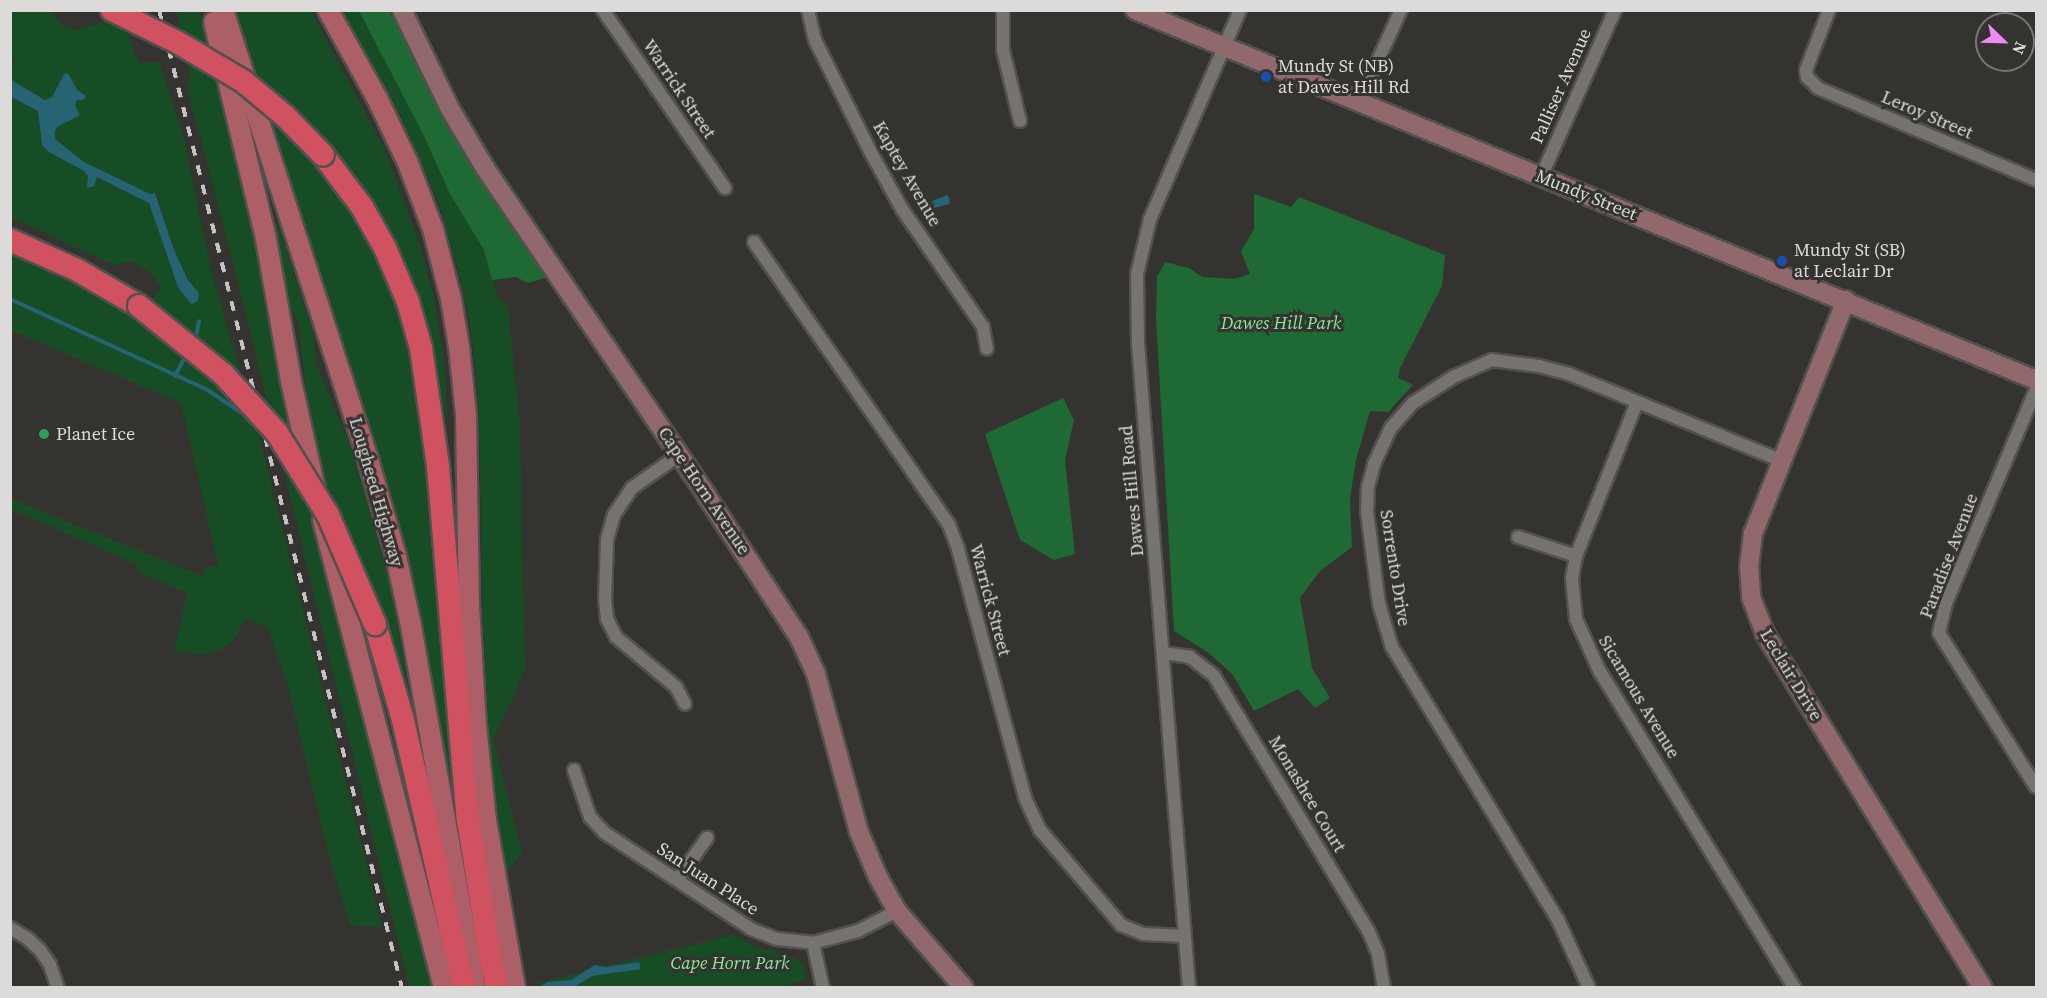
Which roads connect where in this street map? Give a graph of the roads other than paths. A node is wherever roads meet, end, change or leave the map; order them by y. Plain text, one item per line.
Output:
1 (112, 10) edge
2 (211, 10) edge
3 (223, 10) edge
4 (328, 10) edge
5 (402, 10) edge
6 (603, 10) edge
7 (808, 10) edge
8 (1003, 10) edge
9 (1135, 10) edge
10 (1240, 10) edge
11 (1401, 10) edge
12 (1615, 10) edge
13 (1829, 10) edge
14 (1223, 47) junction
15 (1359, 102) junction
16 (1020, 121) dead end
17 (1541, 177) junction
18 (2037, 180) edge
19 (725, 188) dead end
20 (10, 240) edge
21 (754, 242) dead end
22 (1846, 300) junction
23 (987, 349) dead end
24 (2037, 380) edge
25 (2037, 389) edge
26 (1637, 402) junction
27 (679, 455) junction
28 (1782, 461) junction
29 (1518, 537) dead end
30 (1576, 556) junction
31 (376, 630) junction
32 (1162, 653) junction
33 (685, 704) dead end
34 (574, 770) dead end
35 (2037, 787) edge
36 (707, 838) dead end
37 (677, 880) junction
38 (897, 911) junction
39 (10, 928) edge
40 (1185, 936) junction
41 (813, 943) junction
42 (58, 987) edge
43 (444, 987) edge
44 (454, 987) edge
45 (464, 987) edge
46 (475, 987) edge
47 (497, 987) edge
48 (515, 987) edge
49 (823, 987) edge
50 (964, 987) edge
51 (1190, 987) edge
52 (1384, 987) edge
53 (1589, 987) edge
54 (1795, 987) edge
55 (1983, 987) edge

1 - 47 highway, bridge
2 - 43 main road
3 - 46 main road, Lougheed Highway
4 - 48 main road
5 - 27 street, Cape Horn Avenue
6 - 19 street, Warrick Street
7 - 23 street, Kaptey Avenue
8 - 16 street
9 - 14 street, Mundy Street
10 - 14 street, Dawes Hill Road
11 - 15 street
12 - 17 street, Palliser Avenue
13 - 18 street, Leroy Street
14 - 15 street, Mundy Street
14 - 32 street, Dawes Hill Road
15 - 17 street, Mundy Street
17 - 22 street, Mundy Street
20 - 31 highway, bridge
21 - 40 street, Warrick Street
22 - 24 street, Mundy Street
22 - 28 street, Leclair Drive
25 - 35 street, Paradise Avenue
26 - 28 street, Sorrento Drive
26 - 30 street, Sicamous Avenue
26 - 53 street, Sorrento Drive
27 - 33 street
27 - 38 street, Cape Horn Avenue
28 - 55 street, Leclair Drive
29 - 30 street
30 - 54 street, Sicamous Avenue
31 - 44 highway
31 - 45 highway
32 - 40 street, Dawes Hill Road
32 - 52 street, Monashee Court
34 - 37 street, San Juan Place
36 - 37 street
37 - 41 street, San Juan Place
38 - 41 street, San Juan Place
38 - 50 street, Cape Horn Avenue
39 - 42 street
40 - 51 street, Dawes Hill Road
41 - 49 street

